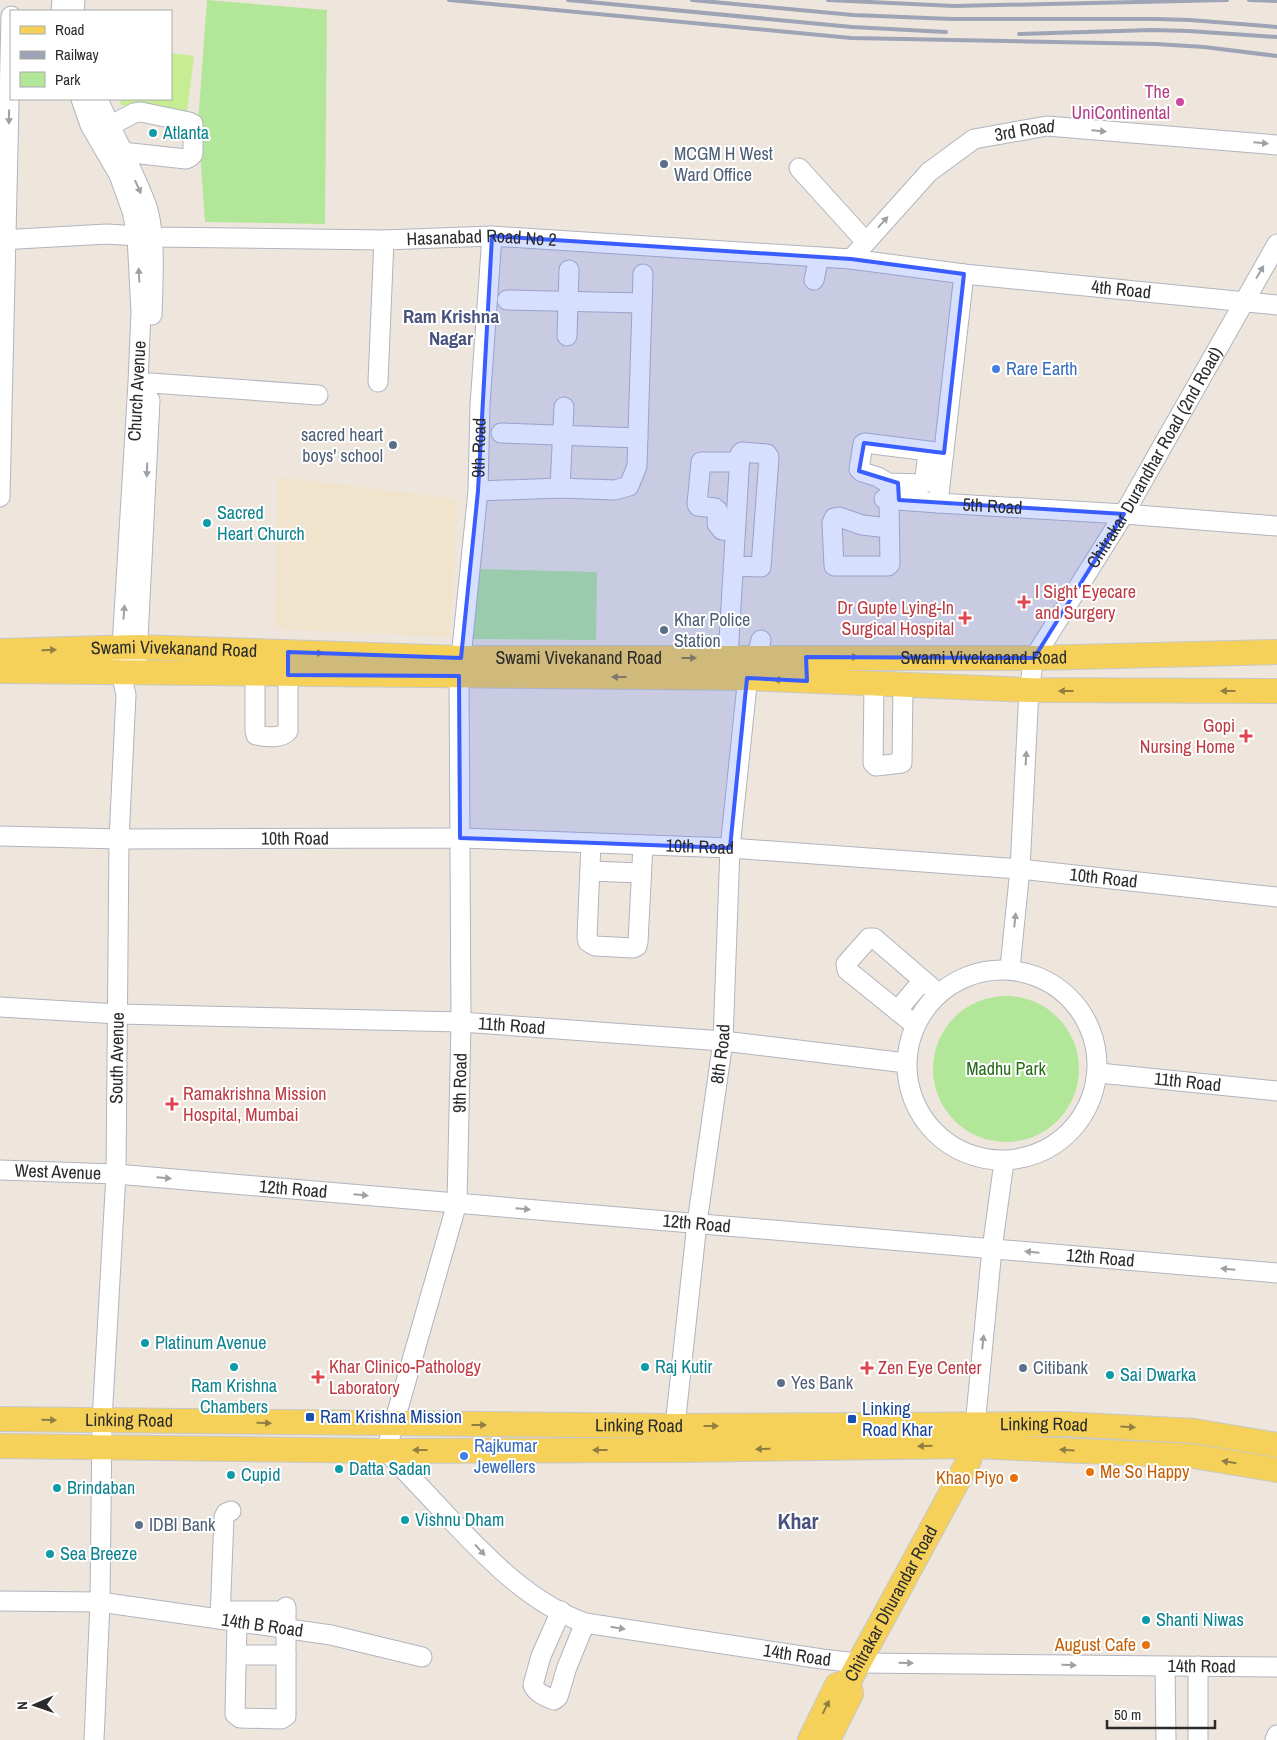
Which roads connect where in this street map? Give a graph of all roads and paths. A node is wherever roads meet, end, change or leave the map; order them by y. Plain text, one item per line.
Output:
1 (10, 44) edge
2 (81, 100) edge
3 (98, 100) edge
4 (103, 130) junction
5 (1277, 145) edge
6 (122, 152) junction
7 (799, 168) dead end
8 (145, 236) junction
9 (492, 236) junction
10 (3, 240) edge
11 (384, 240) junction
12 (866, 242) junction
13 (1277, 244) edge
14 (819, 257) junction
15 (851, 259) junction
16 (570, 270) dead end
17 (643, 274) dead end
18 (964, 274) junction
19 (814, 280) dead end
20 (507, 300) dead end
21 (568, 301) junction
22 (642, 303) junction
23 (1242, 303) junction
24 (1277, 305) edge
25 (568, 336) dead end
26 (378, 382) dead end
27 (150, 384) junction
28 (318, 395) dead end
29 (564, 407) dead end
30 (501, 433) dead end
31 (563, 435) junction
32 (638, 438) junction
33 (936, 452) junction
34 (739, 462) junction
35 (560, 488) junction
36 (478, 491) junction
37 (893, 496) junction
38 (0, 497) edge
39 (938, 503) junction
40 (736, 509) junction
41 (765, 511) junction
42 (1124, 514) junction
43 (1277, 526) edge
44 (890, 528) dead end
45 (735, 531) junction
46 (733, 566) junction
47 (129, 647) junction
48 (0, 651) edge
49 (1277, 652) edge
50 (806, 657) junction
51 (749, 658) junction
52 (1034, 658) junction
53 (288, 663) junction
54 (460, 667) junction
55 (0, 671) edge
56 (255, 674) junction
57 (128, 680) junction
58 (807, 681) junction
59 (874, 684) junction
60 (903, 685) junction
61 (1028, 690) junction
62 (1277, 691) edge
63 (0, 836) edge
64 (460, 838) junction
65 (119, 839) junction
66 (591, 843) junction
67 (643, 845) junction
68 (730, 848) junction
69 (1020, 869) junction
70 (590, 871) junction
71 (641, 874) junction
72 (1277, 897) edge
73 (1010, 968) junction
74 (923, 980) junction
75 (938, 993) junction
76 (0, 1007) edge
77 (898, 1011) junction
78 (118, 1014) junction
79 (461, 1022) junction
80 (915, 1025) junction
81 (723, 1042) junction
82 (906, 1063) junction
83 (1099, 1073) junction
84 (1277, 1091) edge
85 (1004, 1162) junction
86 (0, 1170) edge
87 (116, 1174) junction
88 (457, 1203) junction
89 (697, 1224) junction
90 (992, 1249) junction
91 (1277, 1273) edge
92 (0, 1419) edge
93 (102, 1421) junction
94 (393, 1424) junction
95 (674, 1426) junction
96 (973, 1444) junction
97 (0, 1446) edge
98 (1277, 1446) edge
99 (101, 1448) junction
100 (676, 1450) junction
101 (386, 1451) junction
102 (1277, 1470) edge
103 (231, 1511) dead end
104 (0, 1601) edge
105 (100, 1602) junction
106 (286, 1615) junction
107 (233, 1619) junction
108 (244, 1655) junction
109 (286, 1655) junction
110 (422, 1657) dead end
111 (1165, 1666) junction
112 (1198, 1666) junction
113 (1277, 1667) edge
114 (853, 1672) junction
115 (1166, 1694) junction
116 (1198, 1695) junction
117 (1277, 1735) edge
118 (94, 1740) edge
119 (810, 1740) edge
120 (828, 1740) edge
121 (1166, 1740) edge
122 (1198, 1740) edge
123 (1275, 1740) edge

1 -> 10 street
2 - 4 street, Church Avenue
3 - 4 street
4 - 6 street
4 - 6 street
4 - 8 street, Church Avenue
12 -> 5 street, 3rd Road
6 -> 8 street
7 - 12 street
8 - 10 street, Hasanabad Road No 2
8 - 11 street, Hasanabad Road No 2
8 - 27 street
47 -> 8 street, Church Avenue
9 - 11 street, Hasanabad Road No 2
9 - 14 street, Hasanabad Road No 2
9 - 36 street, 9th Road
10 - 38 street
11 - 26 street
12 - 15 street, 3rd Road
23 -> 13 street, Chitrakar Durandhar Road (2nd Road)
14 - 15 street, Hasanabad Road No 2
14 - 19 street
15 - 18 street, Hasanabad Road No 2
16 - 21 street
17 - 22 street
18 - 23 street, 4th Road
18 - 33 street, 5th Road
20 - 21 street
21 - 22 street
21 - 25 street
22 - 32 street
23 - 24 street, 4th Road
23 - 42 street, Chitrakar Durandhar Road (2nd Road)
27 - 28 street
27 -> 47 street
29 - 31 street
30 - 31 street
31 - 32 street
31 - 35 street
32 - 35 street
33 - 37 street
33 - 37 street
33 - 39 street, 5th Road
34 - 40 street, 8th Road
34 - 41 street
34 - 45 street
35 - 36 street
36 - 54 street, 9th Road
37 - 39 street
37 - 44 street
39 - 42 street, 5th Road
40 - 41 street
40 - 45 street, 8th Road
41 - 46 street
42 - 43 street, 5th Road
42 - 52 street, Chitrakar Durandhar Road (2nd Road)
45 - 46 street, 8th Road
46 - 51 street, 8th Road
48 -> 47 main road, Swami Vivekanand Road
47 - 53 main road, Swami Vivekanand Road
47 - 57 street, Church Avenue
49 - 52 main road, Swami Vivekanand Road
50 - 51 main road, Swami Vivekanand Road
50 -> 52 main road, Swami Vivekanand Road
50 - 58 main road
51 - 54 main road, Swami Vivekanand Road
58 -> 51 main road, Swami Vivekanand Road
51 - 68 street, 8th Road
52 - 61 street, Chitrakar Durandhar Road (2nd Road)
53 - 54 main road, Swami Vivekanand Road
53 - 56 main road, Swami Vivekanand Road
53 - 56 street
54 - 64 street, 9th Road
55 - 57 main road, Swami Vivekanand Road
56 - 57 main road, Swami Vivekanand Road
57 - 65 street, South Avenue
58 - 59 main road, Swami Vivekanand Road
59 - 60 main road, Swami Vivekanand Road
59 - 60 street
60 - 61 main road, Swami Vivekanand Road
62 -> 61 main road, Swami Vivekanand Road
69 -> 61 street, Chitrakar Durandhar Road (2nd Road)
63 - 65 street, 10th Road
64 - 65 street, 10th Road
64 - 66 street, 10th Road
64 - 79 street, 9th Road
65 - 78 street, South Avenue
66 - 67 street, 10th Road
66 - 70 street
67 - 68 street, 10th Road
67 - 71 street
68 - 69 street, 10th Road
68 - 81 street, 8th Road
69 - 72 street, 10th Road
73 -> 69 street, Chitrakar Durandhar Road (2nd Road)
70 - 71 street
70 - 71 street
73 - 75 street
73 - 83 street
74 - 75 street
74 - 77 street
74 - 77 street
75 - 80 street
76 - 78 street, 11th Road
77 - 80 street
78 - 79 street, 11th Road
78 - 87 street, South Avenue
79 - 81 street, 11th Road
79 - 88 street, 9th Road
80 - 82 street
81 - 82 street, 11th Road
81 - 89 street, 8th Road
82 - 85 street
83 - 84 street, 11th Road
83 - 85 street
85 - 90 street
86 - 87 street, West Avenue
87 -> 88 street, 12th Road
87 - 93 street, South Avenue
88 -> 89 street, 12th Road
88 - 94 street, 9th Road
89 - 90 street, 12th Road
89 - 95 street, 8th Road
91 -> 90 street, 12th Road
96 -> 90 street
92 -> 93 main road, Linking Road
93 -> 94 main road, Linking Road
93 - 99 street, South Avenue
94 -> 95 main road, Linking Road
94 - 101 street, 9th Road
95 -> 96 main road, Linking Road
95 - 100 street, 8th Road
96 -> 98 main road, Linking Road
96 -> 100 main road, Linking Road
102 -> 96 main road, Linking Road
96 - 114 main road, Chitrakar Dhurandar Road
97 - 99 main road, Linking Road
99 - 101 main road, Linking Road
99 - 105 street, South Avenue
100 -> 101 main road, Linking Road
101 -> 114 street, 14th Road
103 - 107 street
104 - 105 street, 14th B Road
105 - 107 street, 14th B Road
105 - 118 street, South Avenue
106 - 107 street, 14th B Road
106 - 107 street
106 - 109 street
106 - 110 street, 14th B Road
107 - 108 street
108 - 109 street
108 - 109 street
111 - 112 street, 14th Road
114 -> 111 street, 14th Road
111 - 115 street
112 - 113 street, 14th Road
112 - 116 street
119 -> 114 main road, Chitrakar Dhurandar Road
114 - 120 main road
115 - 116 street
115 - 121 street
116 - 122 street
117 - 123 street

